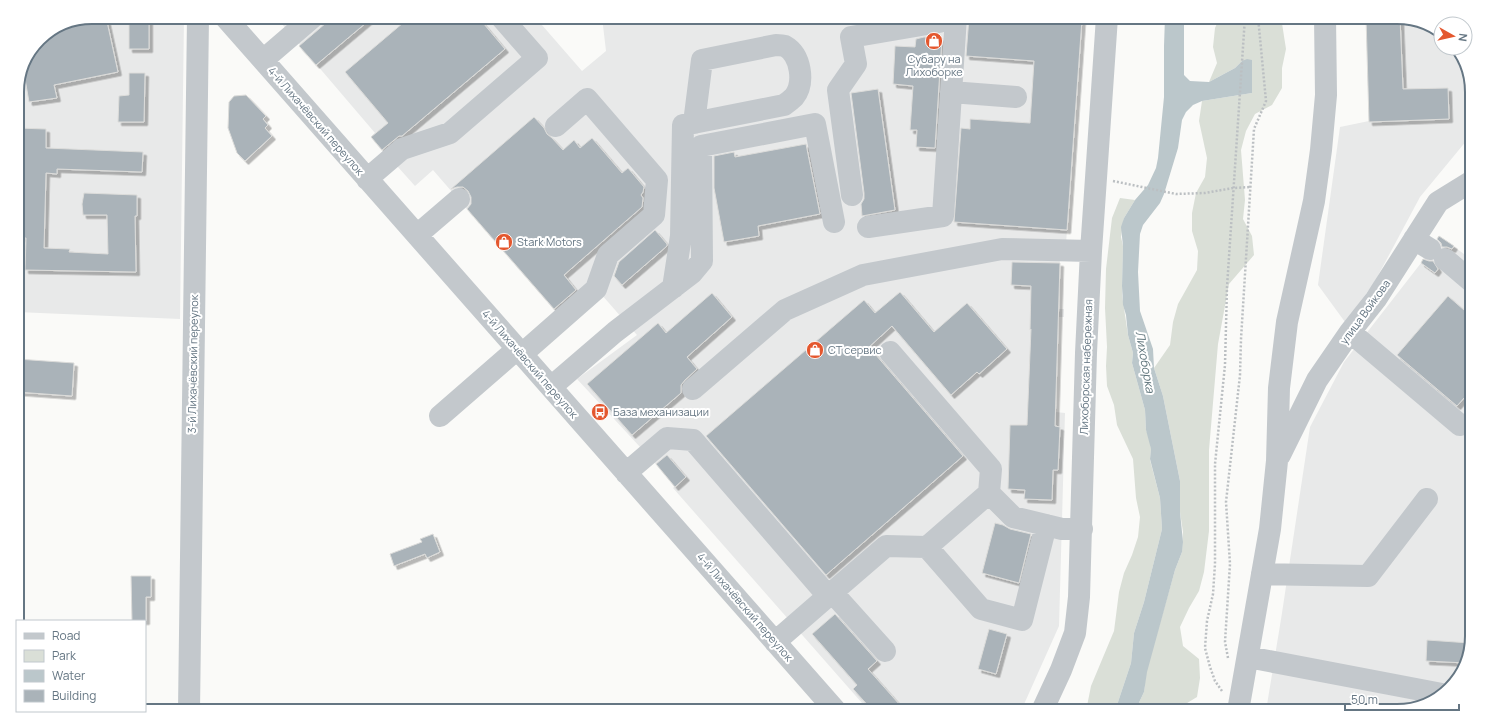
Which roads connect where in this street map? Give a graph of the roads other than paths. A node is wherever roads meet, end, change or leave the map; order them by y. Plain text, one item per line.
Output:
1 (198, 24) edge
2 (231, 24) edge
3 (305, 24) edge
4 (507, 24) edge
5 (927, 24) edge
6 (956, 24) edge
7 (1106, 24) edge
8 (1326, 24) edge
9 (263, 60) junction
10 (951, 92) junction
11 (1016, 97) dead end
12 (694, 123) junction
13 (556, 126) dead end
14 (367, 179) junction
15 (1465, 185) edge
16 (852, 195) dead end
17 (459, 199) dead end
18 (834, 222) dead end
19 (868, 227) dead end
20 (417, 235) junction
21 (1430, 249) junction
22 (1090, 250) junction
23 (1465, 276) edge
24 (673, 288) junction
25 (1350, 332) junction
26 (519, 351) junction
27 (890, 352) dead end
28 (1317, 380) junction
29 (551, 387) junction
30 (1279, 388) junction
31 (693, 389) dead end
32 (440, 416) dead end
33 (1460, 425) dead end
34 (1278, 460) junction
35 (626, 473) junction
36 (989, 493) junction
37 (1427, 499) dead end
38 (1046, 525) junction
39 (1082, 529) junction
40 (927, 547) junction
41 (1262, 574) junction
42 (830, 594) junction
43 (775, 642) junction
44 (885, 651) dead end
45 (1240, 660) junction
46 (1435, 693) edge
47 (1233, 703) edge
48 (189, 704) edge
49 (829, 704) edge
50 (1045, 704) edge

1 - 48 street, 3-й Лихачёвский переулок
2 - 9 street, 4-й Лихачёвский переулок
3 - 9 street
4 - 14 street
5 - 16 street
6 - 10 street
7 - 22 street, Лихоборская набережная
8 - 30 street
9 - 14 street, 4-й Лихачёвский переулок
10 - 11 street
10 - 19 street
12 - 12 street
12 - 24 street
13 - 26 street
14 - 20 street, 4-й Лихачёвский переулок
15 - 21 street, улица Войкова
17 - 20 street
18 - 24 street
20 - 26 street, 4-й Лихачёвский переулок
21 - 23 street
21 - 25 street, улица Войкова
22 - 31 street
22 - 39 street, Лихоборская набережная
24 - 29 street
25 - 28 street, улица Войкова
25 - 33 street
26 - 29 street, 4-й Лихачёвский переулок
26 - 32 street
27 - 36 street
28 - 30 street
28 - 34 street, улица Войкова
29 - 35 street, 4-й Лихачёвский переулок
30 - 34 street
34 - 41 street
35 - 42 street
35 - 43 street, 4-й Лихачёвский переулок
36 - 38 street
36 - 40 street
37 - 41 street
38 - 39 street
38 - 40 street
39 - 50 street, Лихоборская набережная
40 - 42 street
41 - 45 street
42 - 43 street
42 - 44 street
43 - 49 street, 4-й Лихачёвский переулок
45 - 46 street
45 - 47 street

